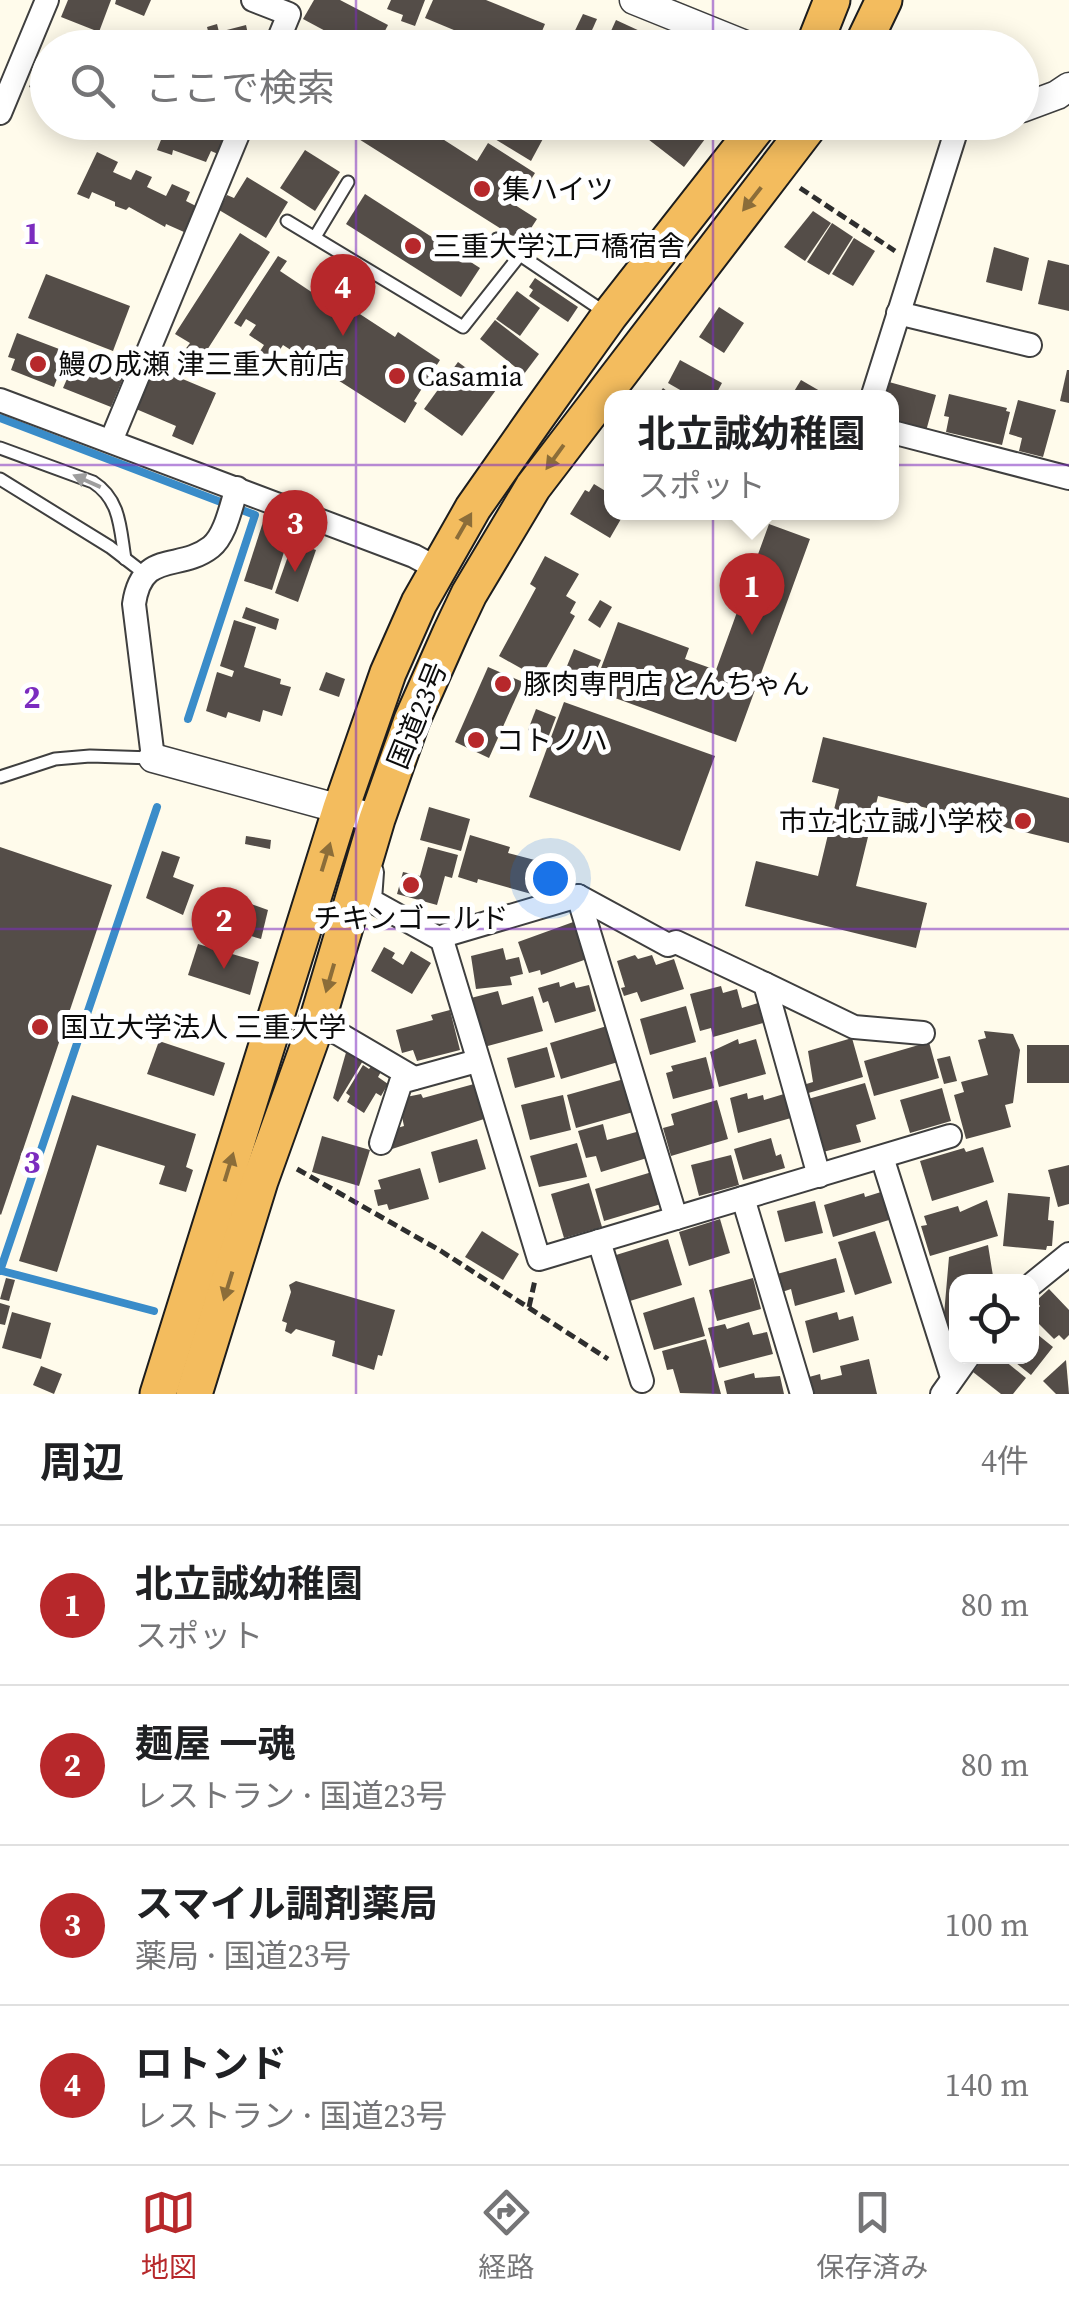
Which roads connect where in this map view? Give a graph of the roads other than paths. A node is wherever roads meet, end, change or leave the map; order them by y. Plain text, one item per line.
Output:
1 (47, 0) edge
2 (254, 0) edge
3 (634, 0) edge
4 (832, 0) edge
5 (884, 0) edge
6 (35, 30) edge
7 (282, 30) edge
8 (708, 30) edge
9 (820, 30) edge
10 (870, 30) edge
11 (30, 41) edge
12 (1065, 98) edge
13 (1039, 104) edge
14 (0, 113) edge
15 (236, 140) edge
16 (747, 140) edge
17 (798, 140) edge
18 (953, 140) edge
19 (348, 182) dead end
20 (287, 221) dead end
21 (314, 237) junction
22 (497, 239) dead end
23 (520, 255) junction
24 (898, 314) junction
25 (609, 316) junction
26 (1030, 345) dead end
27 (607, 390) edge
28 (874, 390) edge
29 (604, 394) edge
30 (0, 400) edge
31 (899, 434) edge
32 (110, 442) junction
33 (0, 448) edge
34 (1069, 478) edge
35 (0, 479) edge
36 (232, 499) junction
37 (125, 559) junction
38 (438, 569) junction
39 (144, 574) junction
40 (153, 758) junction
41 (0, 776) edge
42 (341, 808) junction
43 (377, 819) junction
44 (578, 896) junction
45 (442, 940) junction
46 (765, 984) junction
47 (316, 1026) junction
48 (923, 1033) dead end
49 (477, 1061) junction
50 (414, 1078) junction
51 (950, 1136) dead end
52 (382, 1143) dead end
53 (882, 1157) junction
54 (819, 1176) junction
55 (743, 1198) junction
56 (676, 1218) junction
57 (600, 1241) junction
58 (1069, 1254) edge
59 (1039, 1278) edge
60 (964, 1364) edge
61 (642, 1381) road end
62 (947, 1386) edge
63 (158, 1394) edge
64 (194, 1394) edge
65 (802, 1394) edge

1 - 6 street
2 - 7 street
3 - 8 street
4 - 9 highway
5 - 10 highway
11 - 14 street
12 - 13 street
15 - 32 street
16 - 25 highway, 国道23号
17 -> 27 highway, 国道23号
18 - 24 street
19 - 21 lane
20 - 21 lane
21 - 23 lane
22 - 23 lane
23 - 25 lane
24 - 26 street
24 - 28 street
38 -> 25 highway, 国道23号
29 -> 43 highway, 国道23号
30 - 32 street
31 - 34 street
32 - 36 street
37 -> 33 lane
35 - 37 lane
36 - 38 street
36 - 39 street
37 - 39 lane
38 - 42 highway, 国道23号
39 - 40 street
40 - 41 lane
40 - 42 street
42 - 43 street
63 -> 42 highway, 国道23号
43 - 45 street
43 -> 47 highway, 国道23号
44 - 45 street
44 - 46 street
44 - 56 street
45 - 49 street
46 - 48 street
46 - 54 street
47 - 50 street
47 -> 64 highway, 国道23号
49 - 50 street
49 - 57 street
50 - 52 street
51 - 53 street
53 - 54 street
53 - 62 street
54 - 55 street
55 - 56 street
55 - 65 street
56 - 57 street
57 - 61 street
58 - 59 street
60 - 62 street

